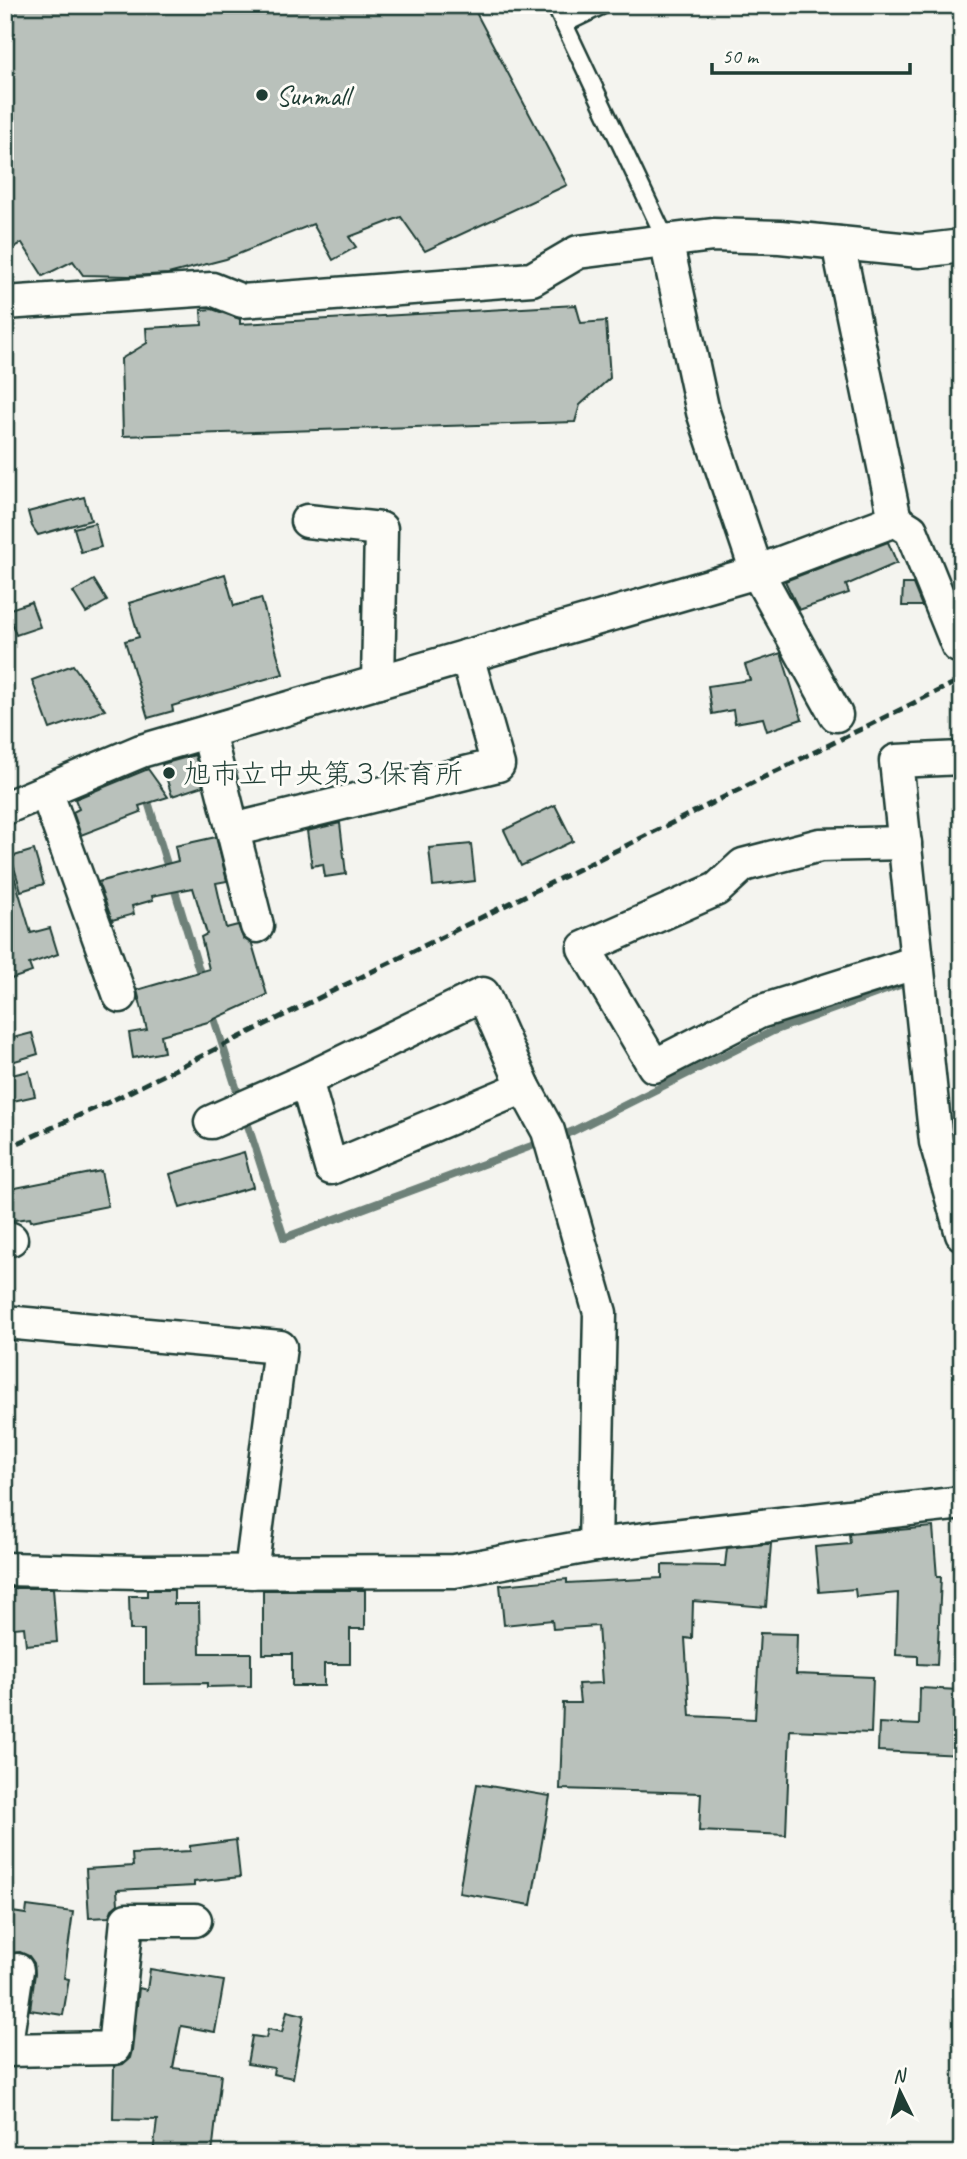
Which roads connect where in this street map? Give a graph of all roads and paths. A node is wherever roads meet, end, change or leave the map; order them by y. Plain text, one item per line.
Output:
1 (555, 5) edge
2 (603, 5) edge
3 (564, 24) junction
4 (666, 240) junction
5 (838, 243) junction
6 (962, 246) edge
7 (5, 303) edge
8 (895, 520) junction
9 (307, 521) dead end
10 (757, 572) junction
11 (962, 644) edge
12 (467, 656) junction
13 (378, 682) junction
14 (836, 715) dead end
15 (208, 732) junction
16 (962, 758) edge
17 (46, 791) junction
18 (5, 808) edge
19 (233, 830) junction
20 (905, 843) junction
21 (257, 926) dead end
22 (917, 962) junction
23 (120, 996) dead end
24 (306, 1080) junction
25 (524, 1087) junction
26 (211, 1122) dead end
27 (962, 1234) edge
28 (5, 1322) edge
29 (962, 1503) edge
30 (595, 1545) junction
31 (5, 1569) edge
32 (251, 1572) junction
33 (195, 1920) dead end
34 (17, 1970) dead end

1 - 3 lane
2 - 3 lane
3 - 4 lane
4 - 5 street
4 - 7 street
4 - 10 street
5 - 6 street
5 - 8 street
8 - 10 street
8 - 11 street
9 - 13 street
10 - 12 street
10 - 14 street
12 - 13 street
12 - 19 street
13 - 15 street
15 - 17 street
15 - 19 street
16 - 20 street
17 - 18 street
17 - 23 street
19 - 21 street
20 - 22 street
20 - 22 street
22 - 27 street
24 - 25 street
24 - 25 street
24 - 26 street
25 - 30 street
28 - 32 street
29 - 30 street
30 - 32 street
31 - 32 street
33 - 34 street

